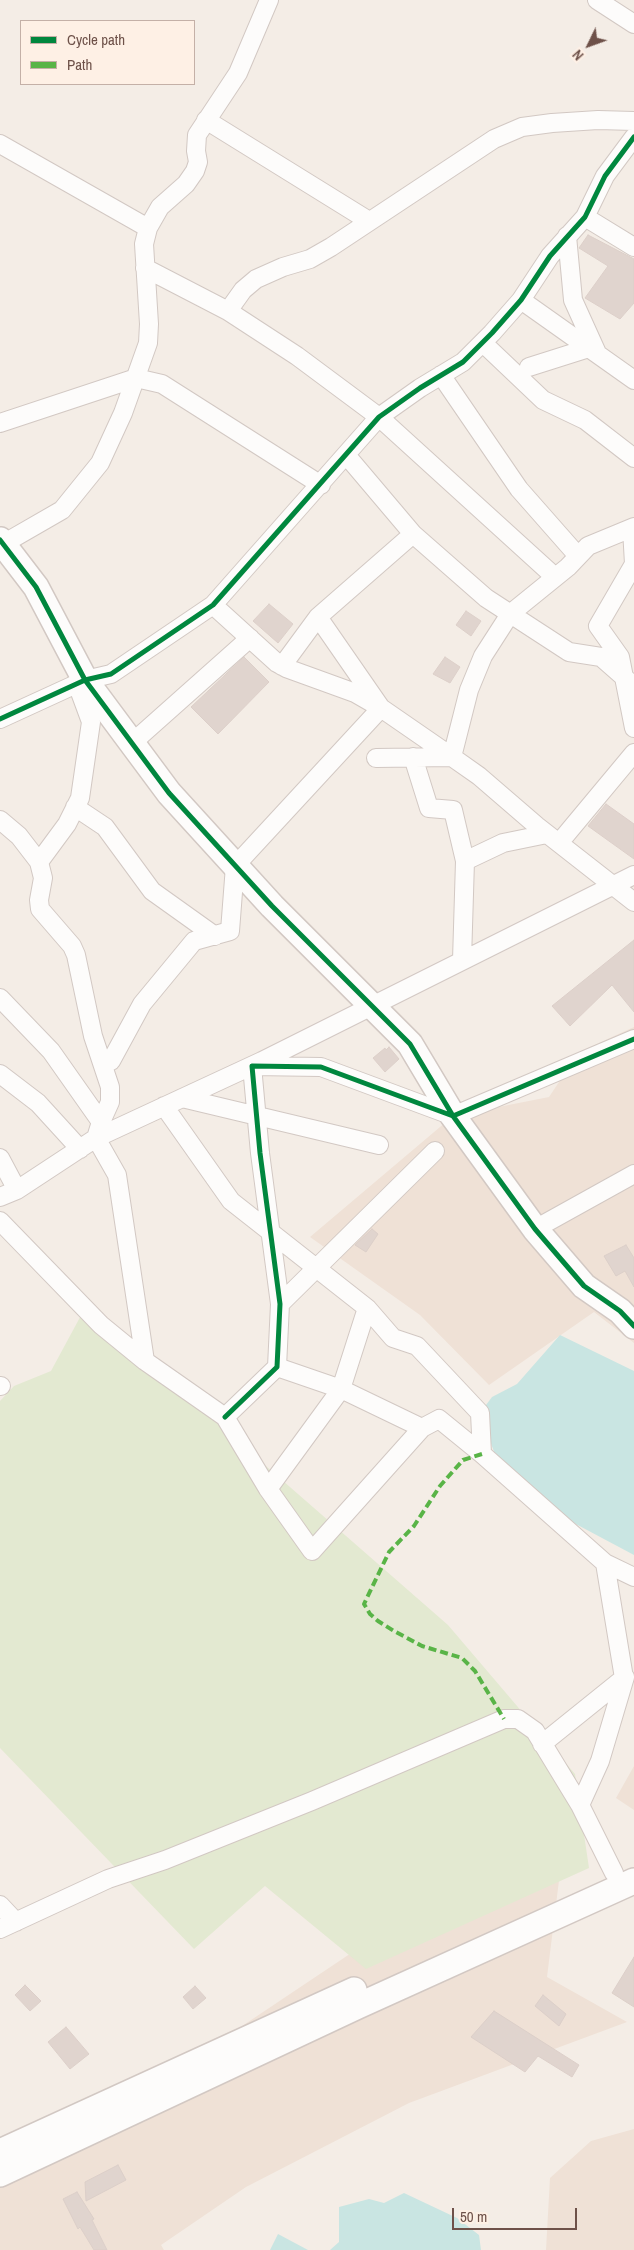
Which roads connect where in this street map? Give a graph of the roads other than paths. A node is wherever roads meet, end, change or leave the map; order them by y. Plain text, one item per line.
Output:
1 (269, 0) edge
2 (597, 0) edge
3 (634, 24) edge
4 (206, 120) junction
5 (634, 121) edge
6 (0, 144) edge
7 (632, 145) edge
8 (585, 217) junction
9 (369, 220) junction
10 (148, 228) junction
11 (567, 236) junction
12 (634, 247) edge
13 (145, 268) junction
14 (521, 300) junction
15 (228, 311) junction
16 (483, 343) junction
17 (593, 351) junction
18 (529, 367) dead end
19 (441, 375) junction
20 (136, 378) junction
21 (634, 380) edge
22 (379, 417) junction
23 (0, 423) edge
24 (347, 456) junction
25 (634, 458) edge
26 (320, 485) junction
27 (633, 528) edge
28 (413, 534) junction
29 (2, 542) edge
30 (578, 556) junction
31 (555, 577) junction
32 (213, 605) junction
33 (510, 614) junction
34 (318, 617) junction
35 (250, 638) junction
36 (282, 666) junction
37 (629, 681) edge
38 (81, 682) junction
39 (381, 708) junction
40 (0, 719) edge
41 (634, 728) edge
42 (132, 743) junction
43 (413, 757) junction
44 (452, 757) junction
45 (633, 757) edge
46 (376, 758) dead end
47 (75, 807) junction
48 (0, 820) edge
49 (553, 839) junction
50 (465, 861) junction
51 (38, 862) junction
52 (235, 866) junction
53 (634, 875) edge
54 (612, 885) junction
55 (634, 902) edge
56 (214, 936) junction
57 (462, 960) junction
58 (0, 998) edge
59 (372, 1005) junction
60 (634, 1039) edge
61 (111, 1062) dead end
62 (252, 1066) junction
63 (0, 1074) edge
64 (182, 1098) junction
65 (164, 1106) junction
66 (256, 1115) junction
67 (454, 1116) junction
68 (99, 1130) junction
69 (379, 1145) dead end
70 (80, 1149) junction
71 (435, 1151) dead end
72 (0, 1158) edge
73 (634, 1174) edge
74 (16, 1190) junction
75 (0, 1197) edge
76 (0, 1221) edge
77 (535, 1229) junction
78 (271, 1233) junction
79 (316, 1269) junction
80 (280, 1304) junction
81 (367, 1308) junction
82 (629, 1313) edge
83 (145, 1361) junction
84 (277, 1367) junction
85 (341, 1389) junction
86 (225, 1417) junction
87 (422, 1428) junction
88 (482, 1454) junction
89 (268, 1489) junction
90 (605, 1563) junction
91 (634, 1577) edge
92 (629, 1673) edge
93 (542, 1744) junction
94 (580, 1805) junction
95 (629, 1878) edge
96 (0, 1906) edge
97 (16, 1922) junction
98 (0, 1928) edge
99 (0, 2152) edge
100 (0, 2174) edge

1 - 4 street
2 - 3 street
4 - 9 street
4 - 10 street
5 - 9 street
6 - 10 street
7 - 8 street
8 - 11 street
8 - 12 street
9 - 15 street
10 - 13 street
11 - 14 street
11 - 17 street
13 - 15 street
13 - 20 street
14 - 16 street
14 - 17 street
15 - 22 street
16 - 19 street
16 - 25 street
17 - 18 street
17 - 21 street
19 - 22 street
19 - 30 street
20 - 23 street
20 - 26 street
20 - 29 street
22 - 24 street
22 - 31 street
24 - 26 street
24 - 28 street
26 - 32 street
27 - 30 street
27 - 37 street
28 - 33 street
28 - 34 street
29 - 38 street
30 - 31 street
31 - 33 street
32 - 35 street
32 - 38 street
33 - 37 street
33 - 44 street
34 - 36 street
34 - 39 street
35 - 36 street
35 - 42 street
36 - 39 street
37 - 41 street
38 - 40 street
38 - 42 street
38 - 47 street
39 - 44 street
39 - 52 street
42 - 52 street
43 - 44 street
43 - 46 street
43 - 50 street
44 - 49 street
45 - 49 street
47 - 51 street
47 - 56 street
48 - 51 street
49 - 50 street
49 - 54 street
50 - 57 street
51 - 68 street
52 - 56 street
52 - 59 street
53 - 54 street
54 - 55 street
54 - 57 street
56 - 61 street
57 - 59 street
58 - 68 street
59 - 62 street
59 - 67 street
60 - 67 street
62 - 64 street
62 - 66 street
62 - 67 street
63 - 70 street
64 - 65 street
64 - 66 street
65 - 68 street
65 - 78 street
66 - 69 street
66 - 78 street
67 - 77 street
68 - 70 street
68 - 83 street
70 - 74 street
71 - 79 street
72 - 74 street
73 - 77 street
74 - 75 street
76 - 83 street
77 - 82 street
78 - 79 street
78 - 80 street
79 - 80 street
79 - 81 street
80 - 84 street
81 - 85 street
81 - 88 street
83 - 86 street
84 - 85 street
84 - 86 street
85 - 87 street
85 - 89 street
86 - 89 street
87 - 88 street
87 - 89 street
88 - 90 street
90 - 91 street
90 - 92 street
92 - 93 street
92 - 94 street
93 - 94 street
93 - 97 street
94 - 95 street
95 - 99 street
95 - 100 street
96 - 97 street
97 - 98 street

